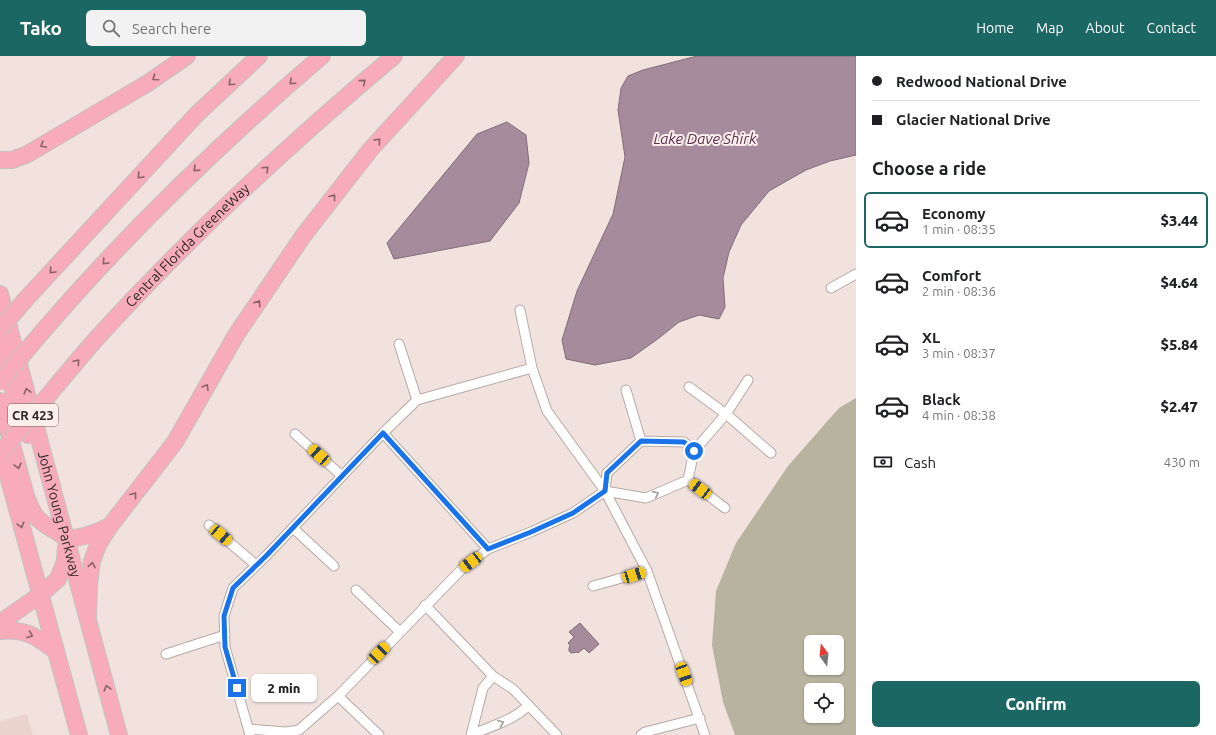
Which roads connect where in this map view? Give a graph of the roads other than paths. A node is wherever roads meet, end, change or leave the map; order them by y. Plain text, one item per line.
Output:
1 (187, 56) edge
2 (259, 56) edge
3 (322, 56) edge
4 (394, 56) edge
5 (456, 56) edge
6 (0, 160) edge
7 (856, 274) edge
8 (831, 288) dead end
9 (0, 294) edge
10 (520, 310) dead end
11 (0, 329) edge
12 (0, 341) edge
13 (399, 344) dead end
14 (532, 368) junction
15 (748, 380) dead end
16 (0, 382) edge
17 (689, 387) dead end
18 (626, 390) dead end
19 (417, 400) junction
20 (0, 401) edge
21 (726, 414) junction
22 (383, 433) junction
23 (295, 434) dead end
24 (641, 441) junction
25 (0, 447) edge
26 (694, 451) junction
27 (0, 453) edge
28 (43, 453) junction
29 (771, 453) dead end
30 (342, 476) junction
31 (688, 480) junction
32 (605, 491) junction
33 (725, 508) dead end
34 (209, 525) dead end
35 (110, 526) junction
36 (293, 528) junction
37 (66, 537) junction
38 (488, 549) junction
39 (256, 566) junction
40 (334, 566) dead end
41 (647, 571) junction
42 (593, 586) dead end
43 (356, 590) dead end
44 (41, 594) junction
45 (425, 605) junction
46 (88, 618) junction
47 (0, 623) edge
48 (0, 631) edge
49 (400, 632) junction
50 (225, 636) junction
51 (56, 652) junction
52 (166, 654) dead end
53 (493, 676) junction
54 (338, 696) junction
55 (528, 706) junction
56 (700, 718) junction
57 (249, 732) edge
58 (79, 735) edge
59 (119, 735) edge
60 (379, 735) edge
61 (471, 735) edge
62 (557, 735) edge
63 (641, 735) edge
64 (705, 735) edge

1 -> 6 highway
2 -> 11 highway, bridge
3 -> 16 highway, bridge
27 -> 4 highway, Central Florida GreeneWay, bridge
35 -> 5 highway
7 - 8 street
28 -> 9 highway, John Young Parkway / CR 423
10 - 14 street
12 - 28 highway
13 - 19 street
14 - 19 street
14 - 32 street
15 - 21 street
17 - 21 street
18 - 24 street
19 - 22 street
20 -> 37 highway
21 - 26 street
21 - 29 street
22 - 30 street
22 - 38 street
23 - 30 street
24 - 26 street
24 - 32 street
25 -> 44 highway
26 - 31 street
28 - 37 highway, John Young Parkway / CR 423
30 - 36 street
32 -> 31 street
31 - 33 street
32 - 38 street
32 - 41 street
34 - 39 street
35 - 37 highway
46 -> 35 highway
36 - 39 street
36 - 40 street
37 - 44 highway
37 - 46 highway, John Young Parkway / CR 423
38 - 45 street
39 - 50 street
41 - 42 street
41 - 56 street
43 - 49 street
44 - 47 highway
44 - 51 highway
45 - 49 street
45 - 53 street
59 -> 46 highway, John Young Parkway / CR 423
48 -> 51 highway
49 - 54 street
50 - 52 street
50 - 57 street
51 - 58 highway
53 - 55 street
53 - 61 street
54 - 57 street
54 - 60 street
61 -> 55 street
55 - 62 street
56 - 63 street
56 - 64 street

